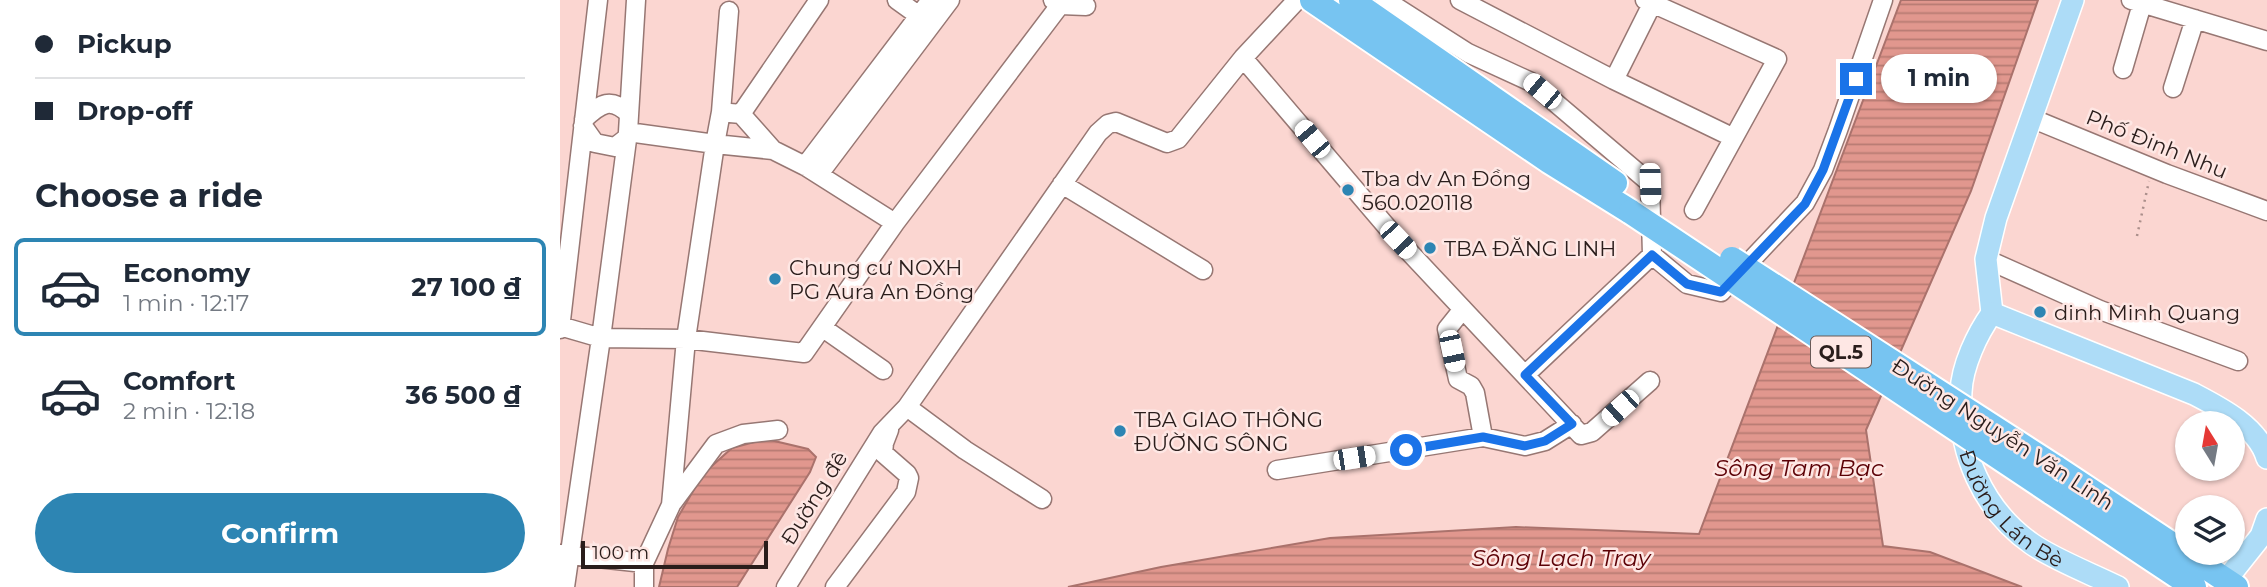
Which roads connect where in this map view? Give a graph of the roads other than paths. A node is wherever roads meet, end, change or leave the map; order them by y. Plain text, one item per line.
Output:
1 (598, 0) edge
2 (636, 0) edge
3 (819, 0) edge
4 (897, 0) edge
5 (931, 0) edge
6 (950, 0) edge
7 (1297, 0) edge
8 (1312, 0) edge
9 (1351, 0) edge
10 (1385, 0) edge
11 (1460, 0) edge
12 (1883, 0) edge
13 (2073, 0) edge
14 (1651, 1) edge
15 (1056, 2) edge
16 (2136, 2) edge
17 (1086, 6) dead end
18 (1490, 7) edge
19 (729, 11) dead end
20 (2195, 19) junction
21 (925, 21) junction
22 (2267, 41) edge
23 (1243, 58) junction
24 (2123, 69) dead end
25 (1614, 80) junction
26 (2173, 88) dead end
27 (721, 112) junction
28 (741, 114) junction
29 (2031, 118) junction
30 (584, 122) junction
31 (629, 128) junction
32 (1732, 137) junction
33 (715, 144) junction
34 (773, 150) junction
35 (812, 170) junction
36 (1062, 184) junction
37 (1636, 206) junction
38 (1694, 210) dead end
39 (2267, 211) edge
40 (895, 223) junction
41 (1652, 255) junction
42 (1986, 259) junction
43 (1203, 270) dead end
44 (1463, 309) junction
45 (1992, 313) junction
46 (560, 327) edge
47 (823, 327) junction
48 (601, 338) junction
49 (687, 339) junction
50 (2238, 360) dead end
51 (883, 370) dead end
52 (1525, 375) junction
53 (1650, 381) dead end
54 (907, 407) junction
55 (1572, 424) junction
56 (887, 428) junction
57 (778, 430) dead end
58 (1483, 437) junction
59 (2267, 458) edge
60 (1277, 470) dead end
61 (1042, 499) dead end
62 (671, 505) junction
63 (2267, 519) edge
64 (564, 554) edge
65 (645, 563) junction
66 (2231, 584) edge
67 (565, 587) edge
68 (644, 587) edge
69 (786, 587) edge
70 (835, 587) edge
71 (2118, 587) edge
72 (2194, 587) edge

1 - 30 street
2 - 31 street
3 - 28 street
4 - 21 street
5 - 21 street
6 - 21 street
7 - 23 street
8 - 37 highway, Đường Nguyễn Văn Linh / QL.5
9 - 37 highway, Đường Nguyễn Văn Linh / QL.5
10 - 41 street
11 - 18 street
12 - 41 street
13 - 29 main road
14 - 25 street
14 - 32 street
15 - 17 street
15 - 40 street
16 - 20 street
16 - 24 street
18 - 25 street
19 - 27 street
20 - 22 street
20 - 26 street
21 - 35 street
23 - 36 street, Đường đê
23 - 44 street
25 - 32 street
27 - 28 street
27 - 33 street
28 - 34 street
29 - 39 street, Phố Đinh Nhu
29 - 42 main road
30 - 31 street
30 - 31 street
30 - 46 street
31 - 33 street
31 - 48 street
32 - 38 street
33 - 34 street
33 - 49 street
34 - 35 street
35 - 40 street
36 - 43 street
36 - 54 street, Đường đê
37 - 66 highway, Đường Nguyễn Văn Linh / QL.5, bridge
37 - 72 highway, Đường Nguyễn Văn Linh / QL.5, bridge
40 - 47 street
41 - 52 street
42 - 45 main road
42 - 50 street
44 - 52 street
44 - 58 street
45 - 59 main road
45 - 71 main road, Đường Lán Bè
46 - 48 street
47 - 49 street
47 - 51 street
48 - 49 street
48 - 64 street
49 - 62 street
52 - 55 street
53 - 55 street
54 - 56 street, Đường đê
54 - 61 street
55 - 58 street
56 - 69 street, Đường đê
56 - 70 street
57 - 62 street
58 - 60 street
62 - 65 street
63 - 66 main road
64 - 65 street
64 - 67 street
65 - 68 street

